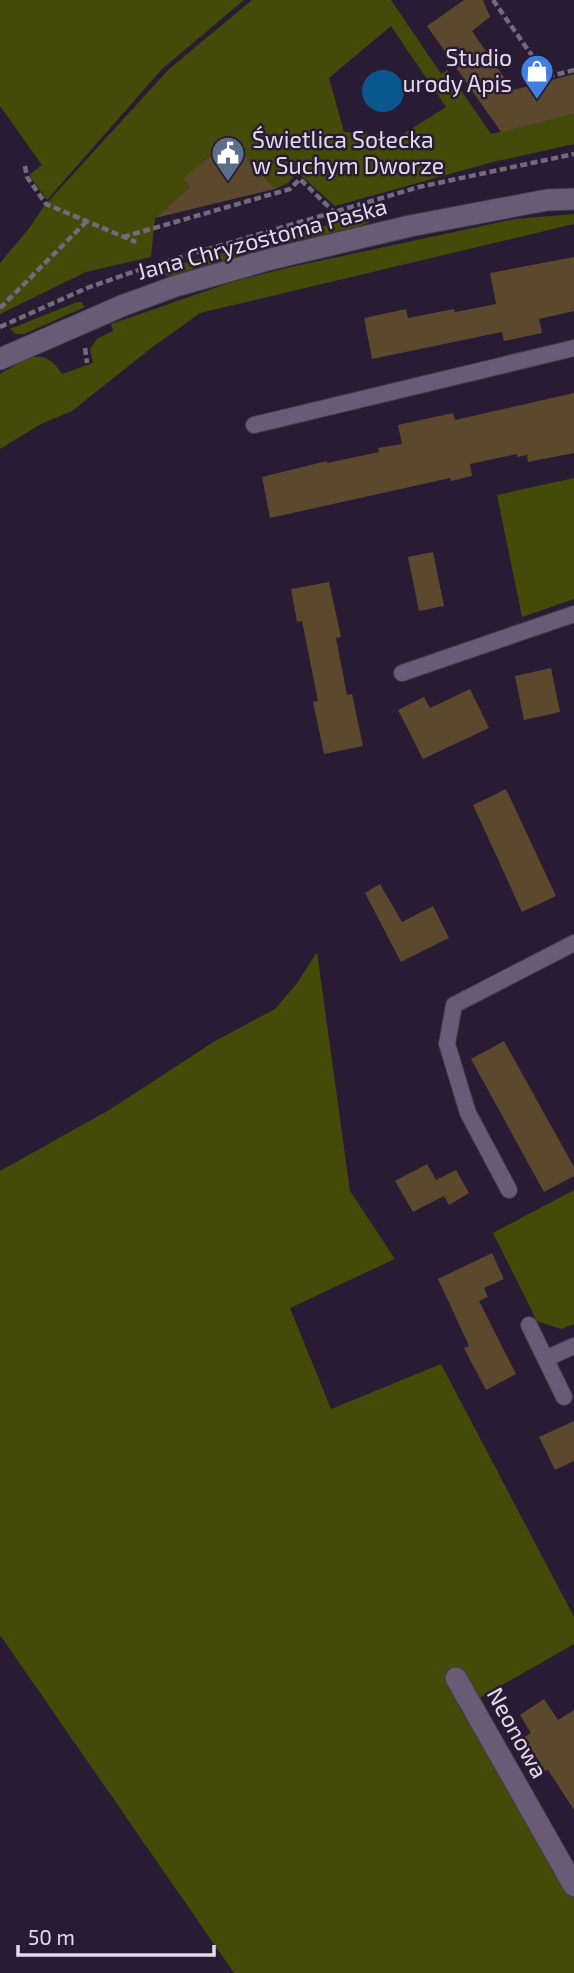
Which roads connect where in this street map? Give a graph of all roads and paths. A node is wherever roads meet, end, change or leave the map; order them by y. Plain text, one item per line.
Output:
1 (493, 0) edge
2 (574, 70) edge
3 (25, 166) dead end
4 (574, 187) edge
5 (574, 199) edge
6 (547, 200) junction
7 (335, 213) dead end
8 (86, 222) junction
9 (123, 237) junction
10 (136, 242) dead end
11 (0, 308) edge
12 (574, 348) edge
13 (0, 359) edge
14 (254, 425) dead end
15 (574, 614) edge
16 (402, 673) dead end
17 (574, 943) edge
18 (509, 1190) dead end
19 (529, 1325) dead end
20 (574, 1346) edge
21 (547, 1358) junction
22 (564, 1397) dead end
23 (456, 1678) dead end
24 (574, 1886) edge

1 - 2 path
3 - 8 path
4 - 6 street, Jana Chryzostoma Paska
5 - 6 street, Jana Chryzostoma Paska
6 - 13 street, Jana Chryzostoma Paska
7 - 9 path
8 - 9 path
8 - 11 path
9 - 10 path
12 - 14 lane
15 - 16 lane
17 - 18 lane
19 - 21 lane
20 - 21 lane
21 - 22 lane
23 - 24 street, Neonowa

